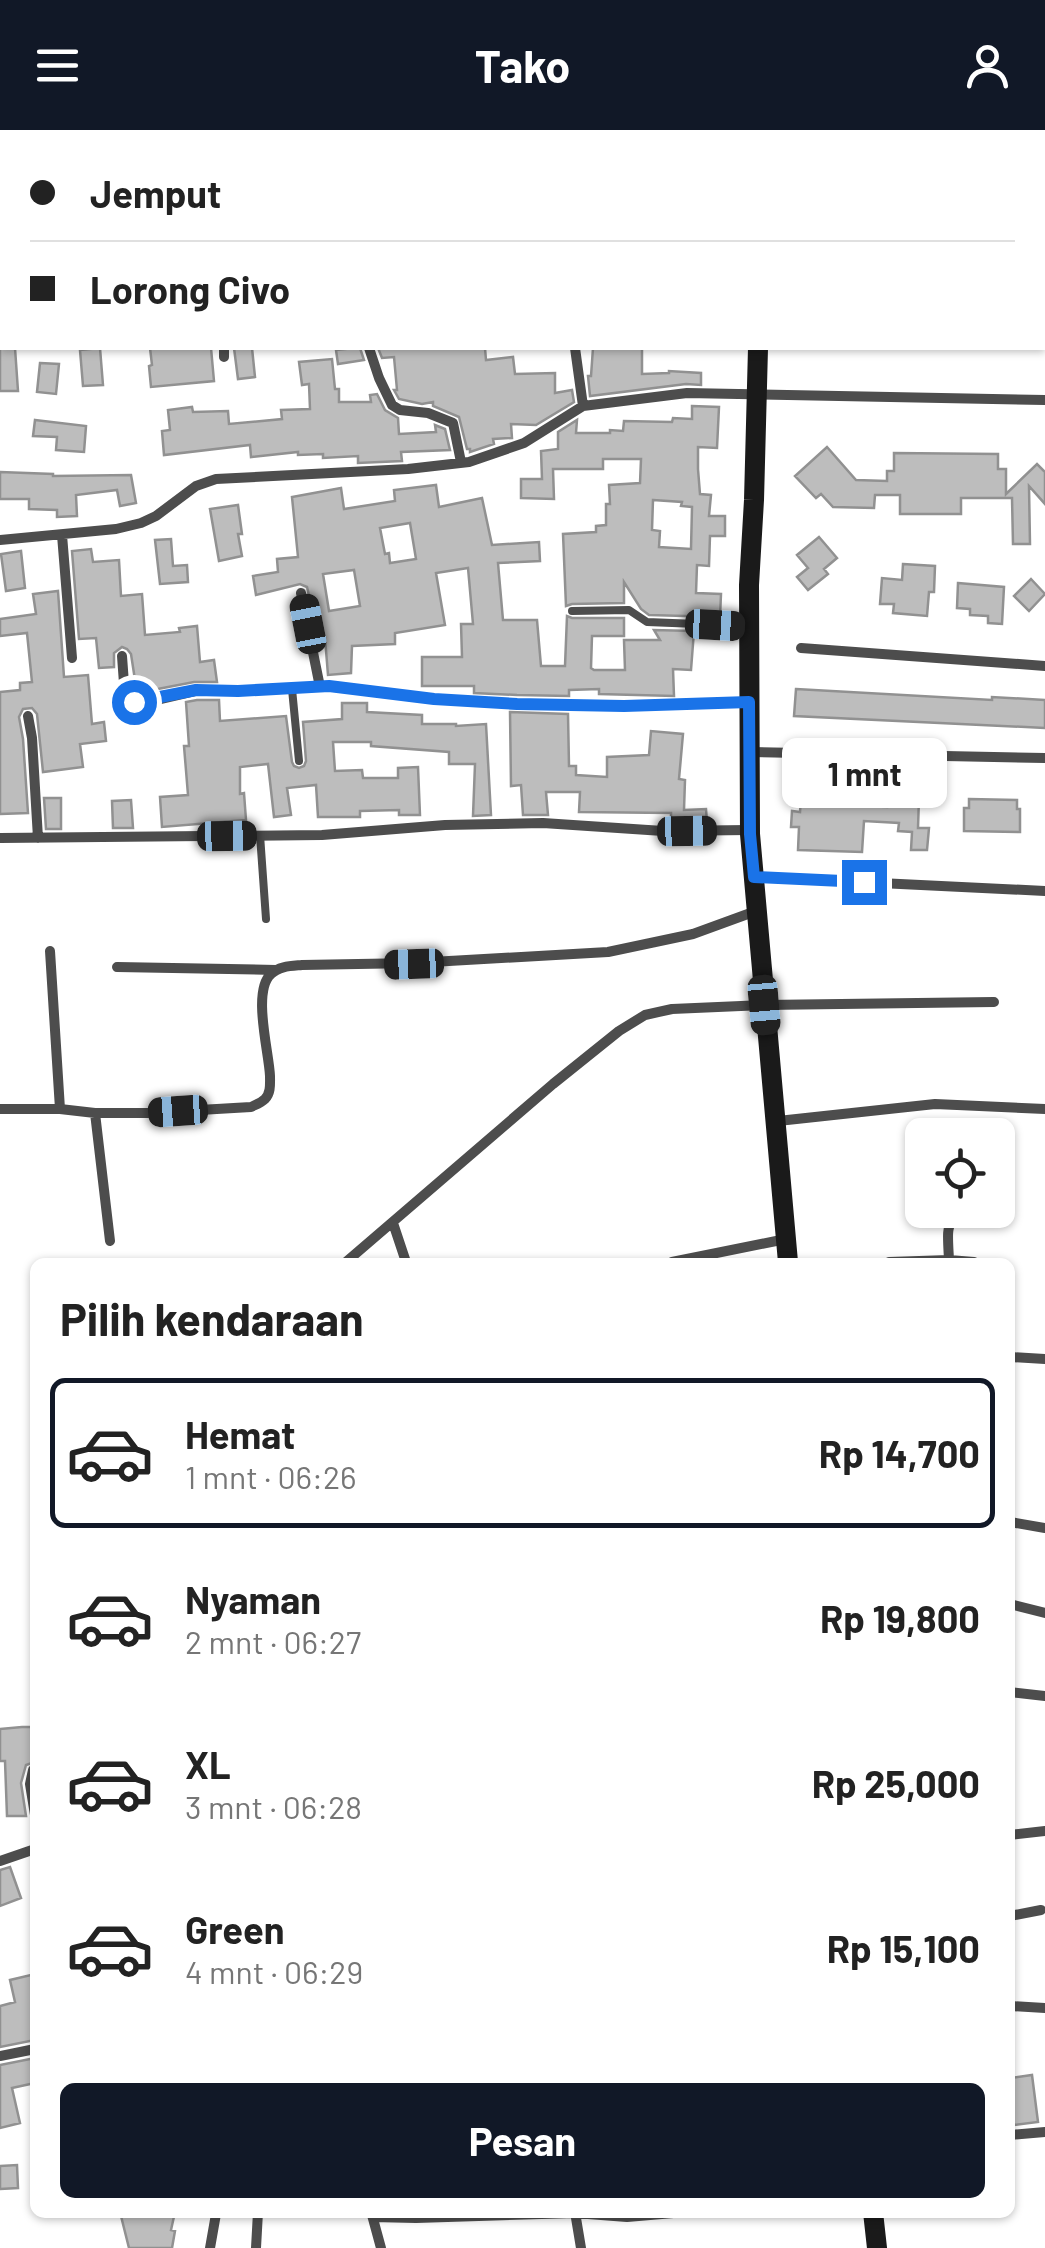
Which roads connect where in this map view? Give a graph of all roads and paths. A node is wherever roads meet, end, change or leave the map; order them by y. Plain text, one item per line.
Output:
1 (370, 350) edge
2 (575, 350) edge
3 (758, 350) edge
4 (756, 396) junction
5 (1045, 400) edge
6 (583, 406) junction
7 (461, 462) junction
8 (62, 535) junction
9 (0, 540) edge
10 (301, 594) dead end
11 (572, 611) dead end
12 (748, 626) junction
13 (801, 648) dead end
14 (122, 656) dead end
15 (72, 658) dead end
16 (1045, 666) edge
17 (320, 687) junction
18 (292, 689) junction
19 (749, 702) junction
20 (28, 716) dead end
21 (749, 752) junction
22 (1045, 758) edge
23 (299, 761) dead end
24 (750, 830) junction
25 (260, 836) junction
26 (0, 838) edge
27 (38, 838) junction
28 (754, 877) junction
29 (1045, 891) edge
30 (756, 911) junction
31 (266, 918) dead end
32 (50, 951) dead end
33 (117, 967) dead end
34 (277, 970) junction
35 (994, 1002) dead end
36 (764, 1005) junction
37 (0, 1109) edge
38 (60, 1109) junction
39 (1045, 1109) edge
40 (95, 1113) junction
41 (778, 1121) junction
42 (393, 1223) junction
43 (949, 1228) edge
44 (786, 1239) junction
45 (110, 1241) dead end
46 (351, 1258) edge
47 (405, 1258) edge
48 (692, 1258) edge
49 (788, 1258) edge
50 (950, 1258) edge
51 (1015, 1357) edge
52 (1045, 1359) edge
53 (1015, 1523) edge
54 (1045, 1528) edge
55 (1015, 1605) edge
56 (1045, 1613) edge
57 (1015, 1693) edge
58 (1045, 1696) edge
59 (1045, 1831) edge
60 (1015, 1834) edge
61 (30, 1851) edge
62 (0, 1861) edge
63 (1041, 1910) dead end
64 (1015, 1915) edge
65 (1015, 2006) edge
66 (1045, 2008) edge
67 (30, 2051) edge
68 (0, 2056) edge
69 (1045, 2132) edge
70 (1015, 2135) edge
71 (213, 2218) edge
72 (258, 2218) edge
73 (373, 2218) edge
74 (576, 2218) edge
75 (874, 2218) edge
76 (210, 2248) edge
77 (256, 2248) edge
78 (381, 2248) edge
79 (581, 2248) edge
80 (877, 2248) edge

1 - 7 street
2 - 6 street
3 - 4 main road
4 - 5 street
4 - 6 street
4 - 12 main road
6 - 7 street
7 - 8 street
8 - 9 street
8 - 15 street
10 - 17 street
11 - 12 lane
12 - 19 main road
13 - 16 street
14 - 18 street
17 - 18 street
17 - 19 street
18 - 23 lane
19 - 21 main road
20 - 27 street
21 - 22 street
21 - 24 main road
24 - 25 street
24 - 28 main road
25 - 27 street
25 - 31 lane
26 - 27 street
28 - 29 street
28 - 30 main road
30 - 34 street
30 - 36 main road
32 - 38 street
33 - 34 street
34 - 40 street
35 - 36 street
36 - 41 main road
36 - 42 street
37 - 38 street
38 - 40 street
39 - 41 street
40 - 45 street
41 - 44 main road
42 - 46 street
42 - 47 street
43 - 50 street
44 - 48 street
44 - 49 main road
51 - 52 street
53 - 54 street
55 - 56 street
57 - 58 street
59 - 60 street
61 - 62 street
63 - 64 street
65 - 66 street
67 - 68 street
69 - 70 street
71 - 76 street
72 - 77 street
73 - 78 street
74 - 79 street
75 - 80 main road

